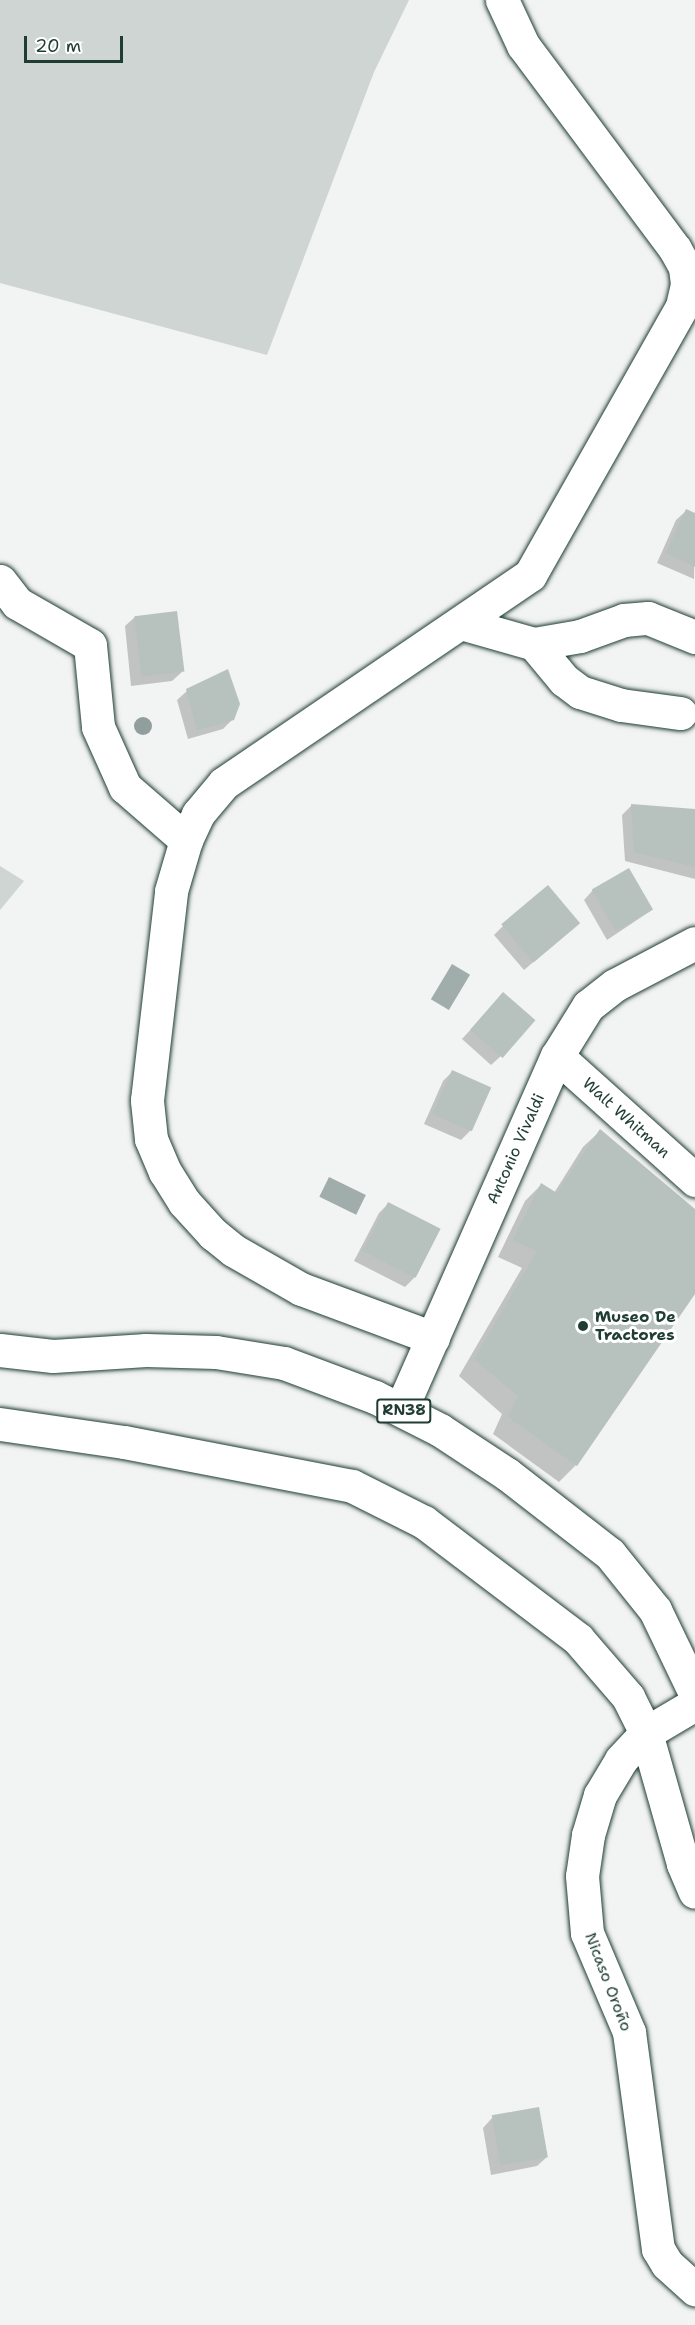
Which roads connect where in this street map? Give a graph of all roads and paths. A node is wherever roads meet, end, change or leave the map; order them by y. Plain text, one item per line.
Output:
1 (502, 0) edge
2 (0, 581) edge
3 (464, 624) junction
4 (695, 638) edge
5 (534, 644) junction
6 (680, 713) dead end
7 (186, 840) junction
8 (695, 943) edge
9 (557, 1056) junction
10 (695, 1180) edge
11 (433, 1338) junction
12 (0, 1350) edge
13 (400, 1409) junction
14 (0, 1424) edge
15 (695, 1693) edge
16 (695, 1704) edge
17 (646, 1733) junction
18 (695, 1892) edge
19 (695, 2289) edge

1 - 3 street
2 - 7 street
3 - 5 street
3 - 7 street
4 - 5 street
5 - 6 street
7 - 11 street
8 - 9 street, Antonio Vivaldi
9 - 10 street, Walt Whitman
9 - 11 street, Antonio Vivaldi
11 - 13 street, Antonio Vivaldi
12 - 13 street, RN38
13 - 15 street, RN38
14 - 17 street
16 - 17 street, Nicaso Oroño
17 - 18 street
17 - 19 street, Nicaso Oroño

